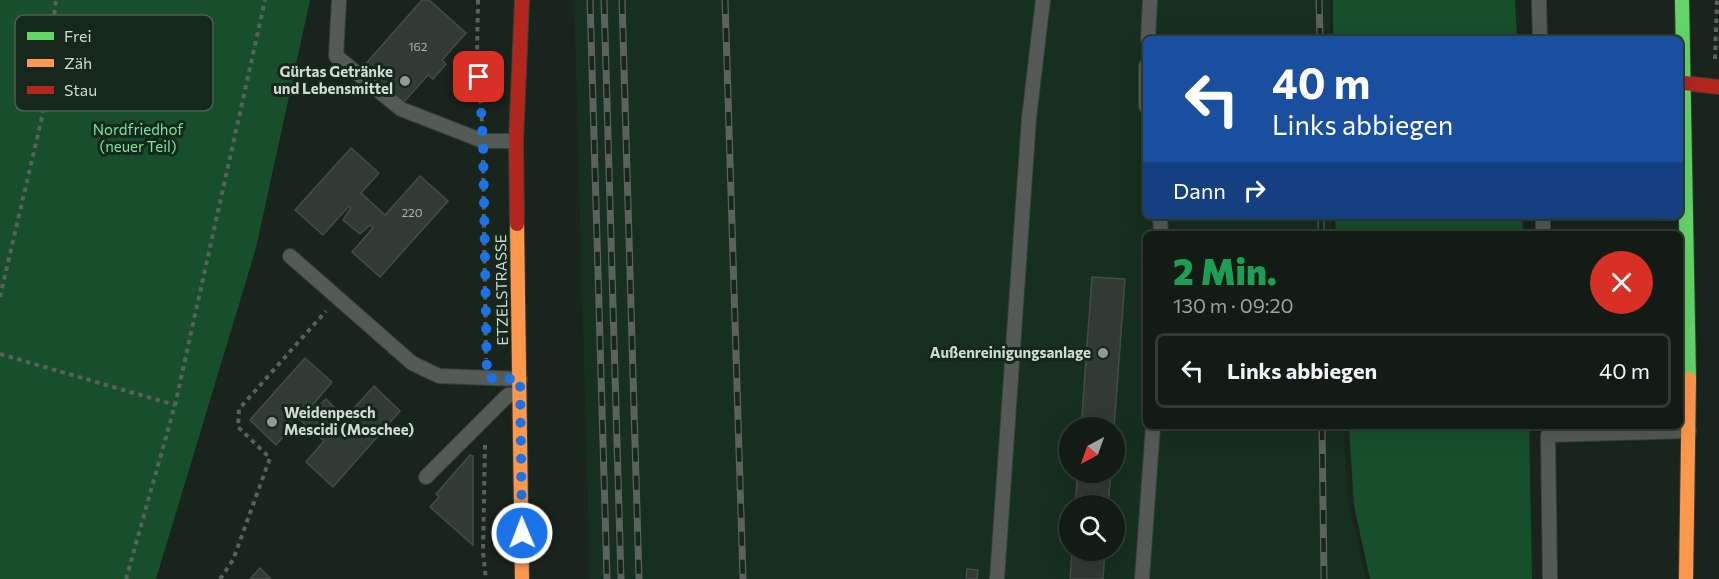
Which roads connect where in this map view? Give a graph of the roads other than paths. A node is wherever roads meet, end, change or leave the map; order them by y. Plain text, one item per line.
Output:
1 (339, 0) edge
2 (522, 0) edge
3 (1043, 0) edge
4 (1150, 0) edge
5 (1539, 0) edge
6 (1682, 0) edge
7 (1148, 36) edge
8 (1540, 36) edge
9 (1683, 36) edge
10 (1683, 42) edge
11 (1684, 83) junction
12 (1716, 87) edge
13 (516, 141) junction
14 (290, 256) dead end
15 (520, 379) junction
16 (520, 394) junction
17 (1153, 429) edge
18 (1547, 430) edge
19 (1689, 431) junction
20 (426, 477) dead end
21 (522, 579) edge
22 (997, 579) edge
23 (1142, 579) edge
24 (1550, 579) edge
25 (1686, 579) edge

1 - 13 lane
2 - 13 street, ETZELSTRASSE
3 - 22 lane
4 - 7 lane
5 - 8 lane
6 - 9 street
10 - 11 street
11 - 12 street
11 - 19 street
13 - 15 street, ETZELSTRASSE
14 - 15 lane
15 - 16 street, ETZELSTRASSE
16 - 20 lane
16 - 21 street, ETZELSTRASSE
17 - 23 lane
18 - 19 lane
18 - 24 lane
19 - 25 street

